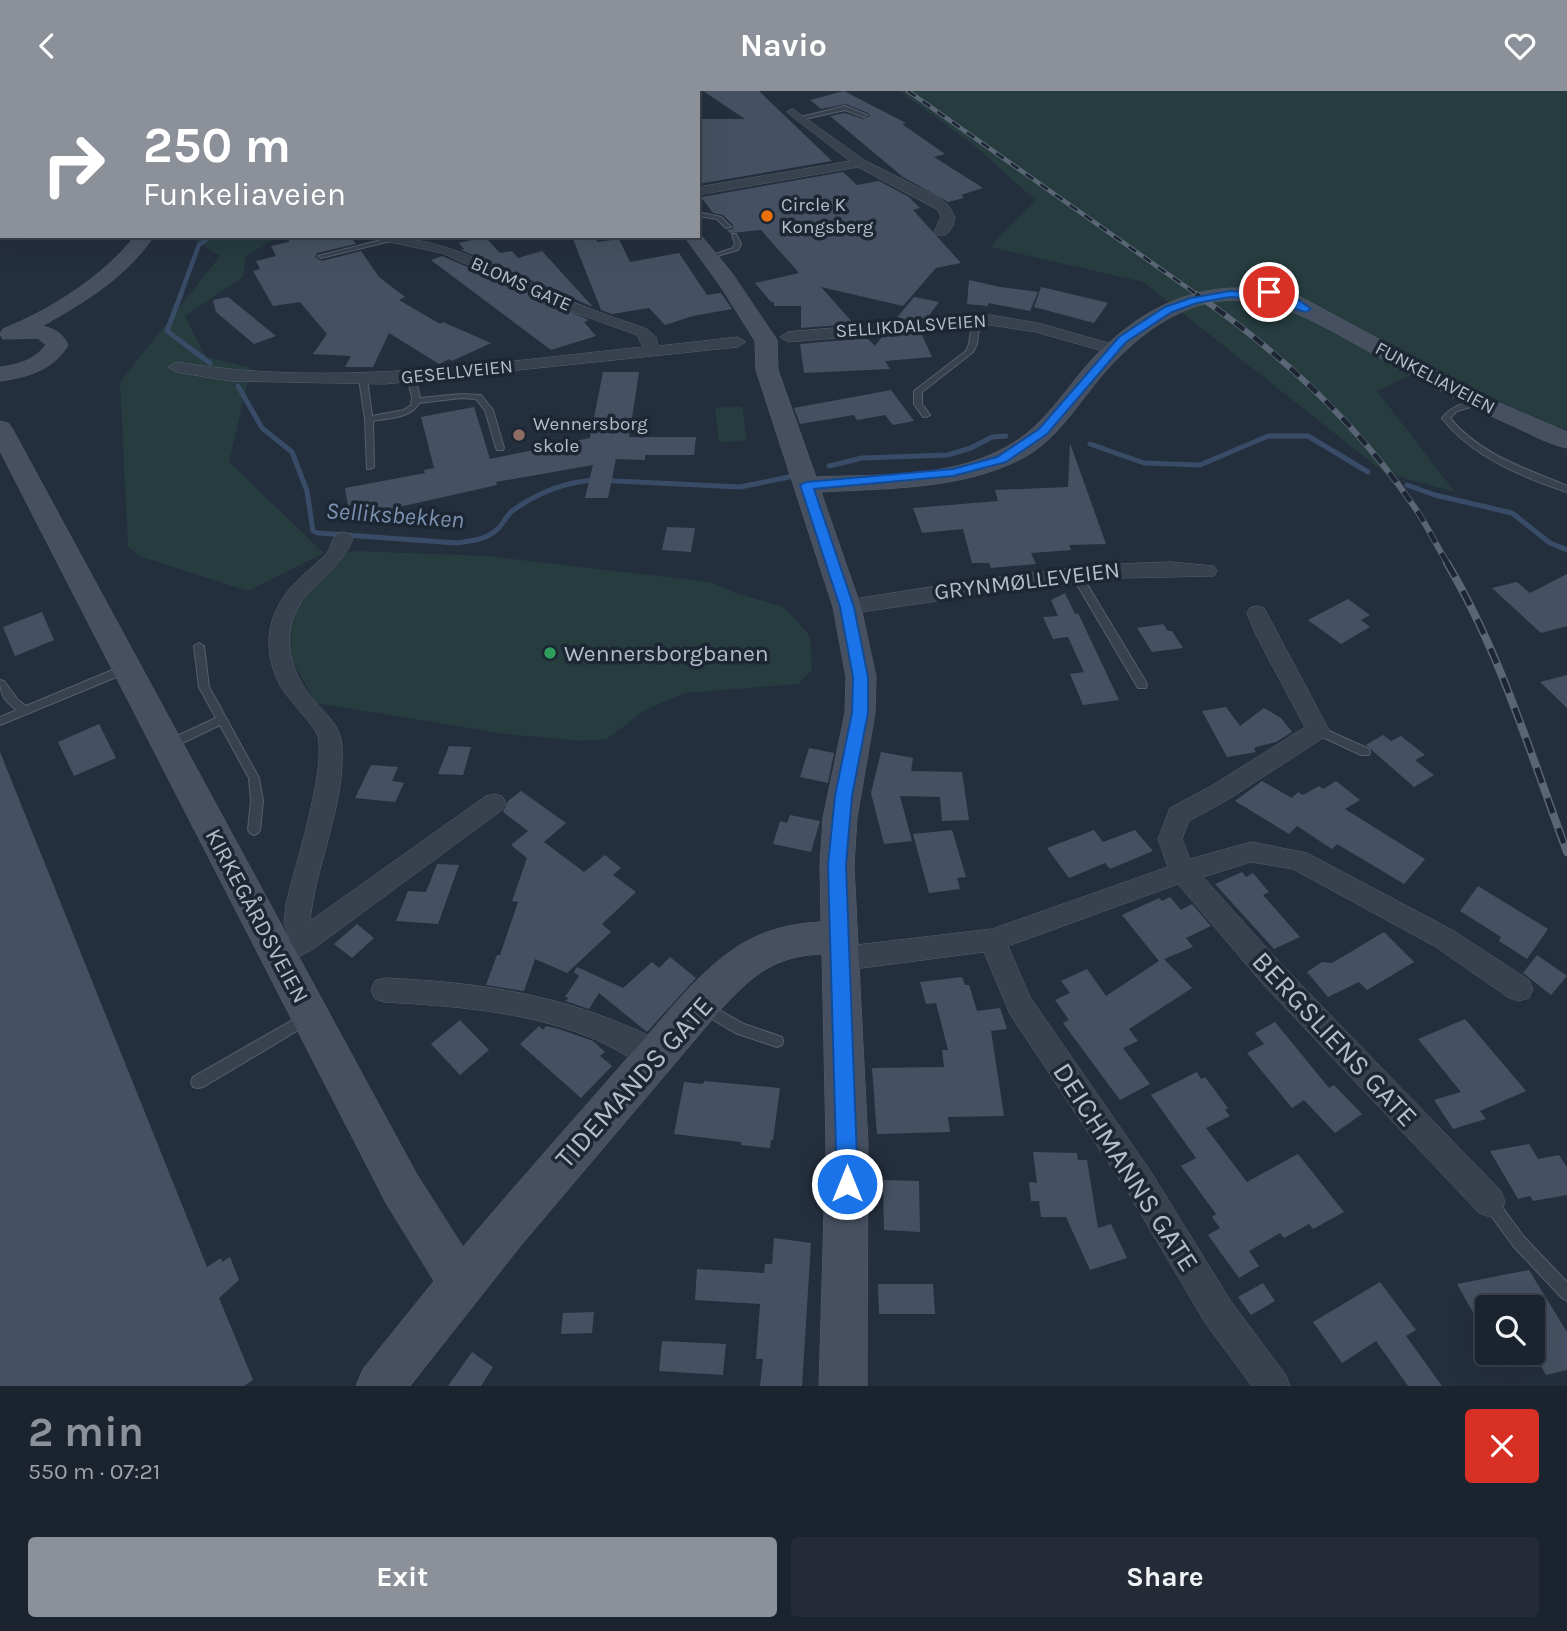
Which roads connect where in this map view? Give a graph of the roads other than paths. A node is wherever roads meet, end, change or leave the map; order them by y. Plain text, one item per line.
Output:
1 (797, 115) joint
2 (864, 115) dead end
3 (860, 163) junction
4 (700, 191) edge
5 (700, 214) edge
6 (728, 227) dead end
7 (941, 232) dead end
8 (734, 235) dead end
9 (143, 238) edge
10 (385, 238) edge
11 (694, 238) edge
12 (321, 256) dead end
13 (709, 258) junction
14 (66, 303) junction
15 (976, 320) junction
16 (46, 333) junction
17 (7, 335) edge
18 (788, 337) dead end
19 (750, 341) junction
20 (1118, 344) junction
21 (651, 349) junction
22 (176, 367) dead end
23 (11, 372) edge
24 (411, 377) junction
25 (363, 379) junction
26 (0, 396) edge
27 (416, 401) junction
28 (1478, 402) junction
29 (926, 415) dead end
30 (369, 419) junction
31 (0, 428) edge
32 (1567, 441) edge
33 (500, 447) dead end
34 (370, 467) dead end
35 (806, 485) junction
36 (1567, 489) edge
37 (343, 538) dead end
38 (1207, 571) dead end
39 (1077, 576) junction
40 (847, 607) junction
41 (1257, 613) dead end
42 (199, 646) dead end
43 (127, 668) junction
44 (0, 684) edge
45 (1142, 685) dead end
46 (25, 711) junction
47 (221, 720) junction
48 (0, 721) edge
49 (1318, 730) junction
50 (167, 745) junction
51 (1365, 752) dead end
52 (494, 803) dead end
53 (254, 830) dead end
54 (1182, 872) junction
55 (992, 940) junction
56 (839, 948) junction
57 (291, 949) junction
58 (1519, 989) dead end
59 (386, 990) dead end
60 (701, 1006) junction
61 (310, 1016) junction
62 (777, 1041) dead end
63 (655, 1056) junction
64 (198, 1082) dead end
65 (1490, 1202) joint
66 (462, 1280) junction
67 (1567, 1293) edge
68 (380, 1386) edge
69 (843, 1386) edge
70 (1273, 1386) edge

1 - 2 lane
1 - 3 street
3 - 4 street
3 - 7 street
5 - 6 lane
8 - 13 lane
9 - 14 street
10 - 12 lane
10 - 21 street, BLOMS GATE
11 - 13 street
13 - 19 street
14 - 16 street
14 - 17 street
15 - 18 street, SELLIKDALSVEIEN
15 - 20 street, SELLIKDALSVEIEN
15 - 29 lane
16 - 17 street
16 - 23 street
19 - 21 street, GESELLVEIEN
19 - 35 street
20 - 28 street, FUNKELIAVEIEN
20 - 35 street, FUNKELIAVEIEN
21 - 24 street, GESELLVEIEN
22 - 25 street, GESELLVEIEN
23 - 26 street
24 - 25 street, GESELLVEIEN
24 - 27 lane
25 - 30 lane
27 - 30 lane
27 - 33 lane
28 - 32 street, FUNKELIAVEIEN
28 - 36 lane
30 - 34 lane
31 - 43 street, KIRKEGÅRDSVEIEN
35 - 40 street
37 - 57 street
38 - 39 street, GRYNMØLLEVEIEN
39 - 40 street, GRYNMØLLEVEIEN
39 - 45 lane
40 - 56 street
41 - 49 street
42 - 47 lane
43 - 46 lane
43 - 50 street, KIRKEGÅRDSVEIEN
44 - 46 lane
46 - 48 lane
47 - 50 lane
47 - 53 lane
49 - 51 lane
49 - 54 street, BERGSLIENS GATE
50 - 57 street, KIRKEGÅRDSVEIEN
52 - 57 street
54 - 55 street
54 - 58 street
54 - 65 street, BERGSLIENS GATE
55 - 56 street
55 - 70 street, DEICHMANNS GATE
56 - 60 street, TIDEMANDS GATE
56 - 69 street
57 - 61 street, KIRKEGÅRDSVEIEN
59 - 63 street
60 - 62 lane
60 - 63 street, TIDEMANDS GATE
61 - 64 lane
61 - 66 street, KIRKEGÅRDSVEIEN
63 - 66 street, TIDEMANDS GATE
65 - 67 lane
66 - 68 street

